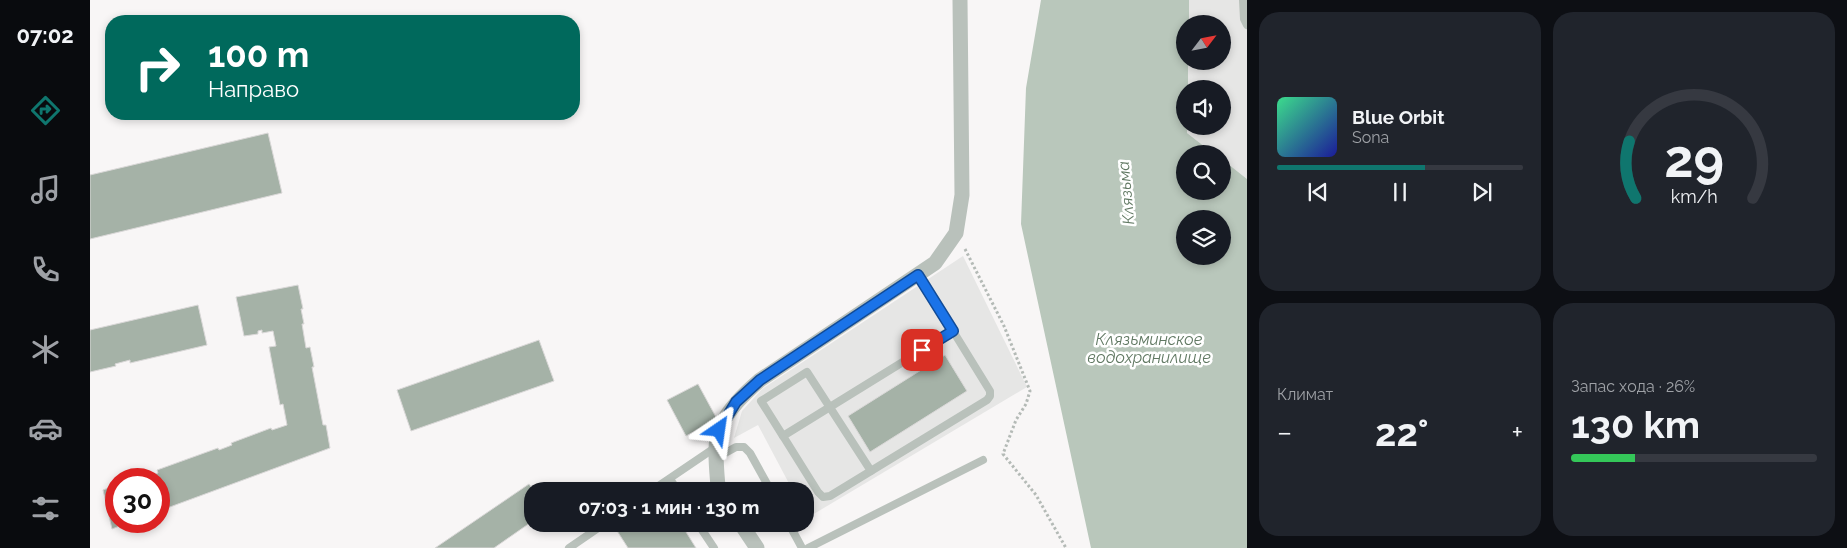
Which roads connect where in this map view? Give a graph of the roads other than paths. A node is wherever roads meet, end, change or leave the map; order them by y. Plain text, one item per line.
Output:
1 (960, 0) edge
2 (1243, 0) edge
3 (1247, 24) edge
4 (918, 275) junction
5 (953, 331) junction
6 (830, 408) junction
7 (784, 436) junction
8 (717, 452) junction
9 (982, 460) dead end
10 (871, 471) junction
11 (670, 478) junction
12 (664, 482) edge
13 (672, 482) edge
14 (719, 482) edge
15 (766, 482) edge
16 (595, 532) edge
17 (703, 532) edge
18 (746, 532) edge
19 (793, 532) edge
20 (581, 545) edge
21 (569, 548) edge
22 (714, 548) edge
23 (757, 548) edge
24 (802, 548) edge
25 (808, 548) edge

1 - 4 street
2 - 3 lane
4 - 5 lane
4 - 8 street
5 - 6 lane
5 - 10 lane
6 - 7 lane
6 - 7 lane
6 - 10 lane
7 - 10 lane
8 - 11 lane
8 - 14 street
8 - 15 lane
9 - 25 lane
11 - 12 lane
11 - 13 lane
16 - 20 lane
17 - 22 lane
18 - 23 street
19 - 24 lane
20 - 21 lane

